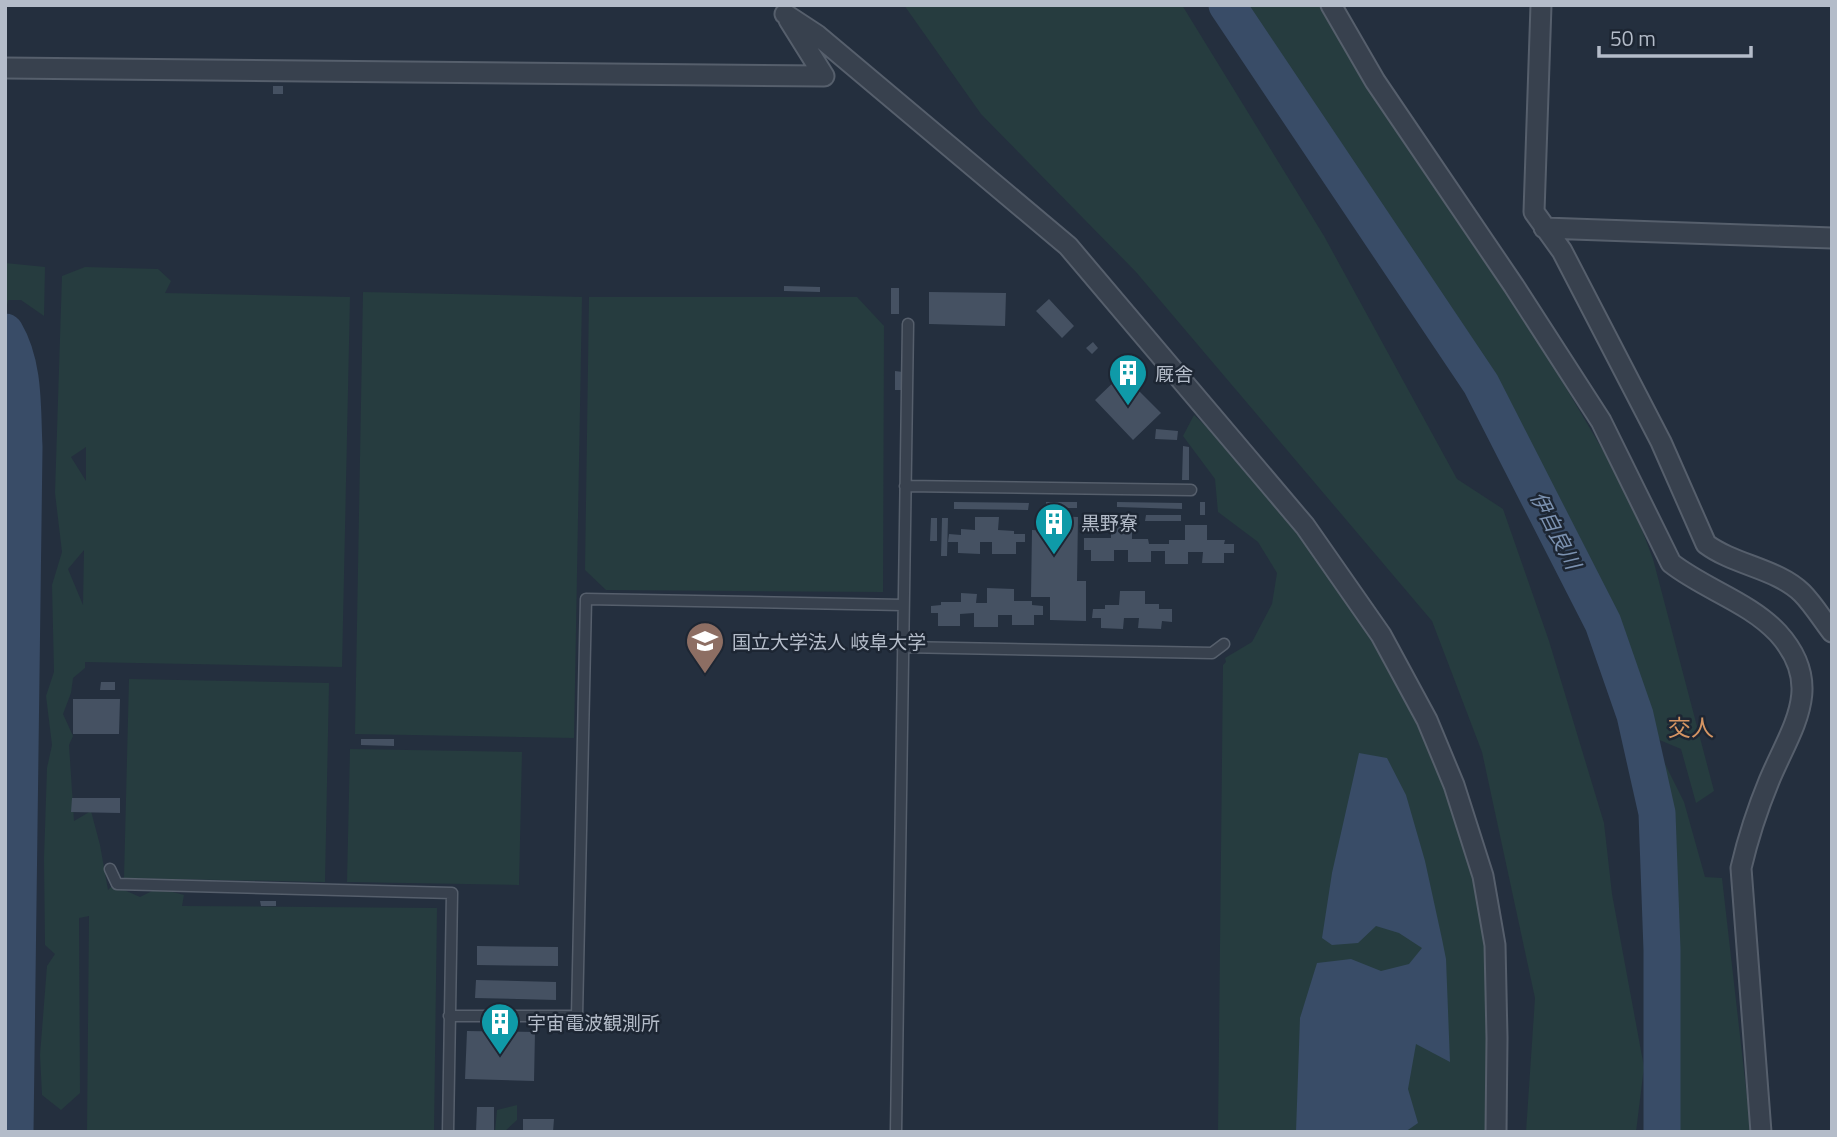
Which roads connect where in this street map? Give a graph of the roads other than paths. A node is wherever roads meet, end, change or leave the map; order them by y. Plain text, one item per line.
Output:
1 (1331, 5) edge
2 (1541, 5) edge
3 (783, 10) edge
4 (5, 68) edge
5 (1544, 228) junction
6 (1832, 238) edge
7 (908, 324) dead end
8 (905, 485) junction
9 (1191, 490) dead end
10 (903, 606) junction
11 (1832, 632) edge
12 (1224, 644) dead end
13 (902, 647) junction
14 (110, 869) dead end
15 (449, 1016) junction
16 (448, 1132) edge
17 (896, 1132) edge
18 (1496, 1132) edge
19 (1761, 1132) edge

1 - 19 street
2 - 5 street
3 - 4 street
3 - 18 street
5 - 6 street
5 - 11 street
7 - 8 lane
8 - 9 lane
8 - 10 lane
10 - 13 lane
10 - 15 lane
12 - 13 lane
13 - 17 lane
14 - 15 lane
15 - 16 lane

